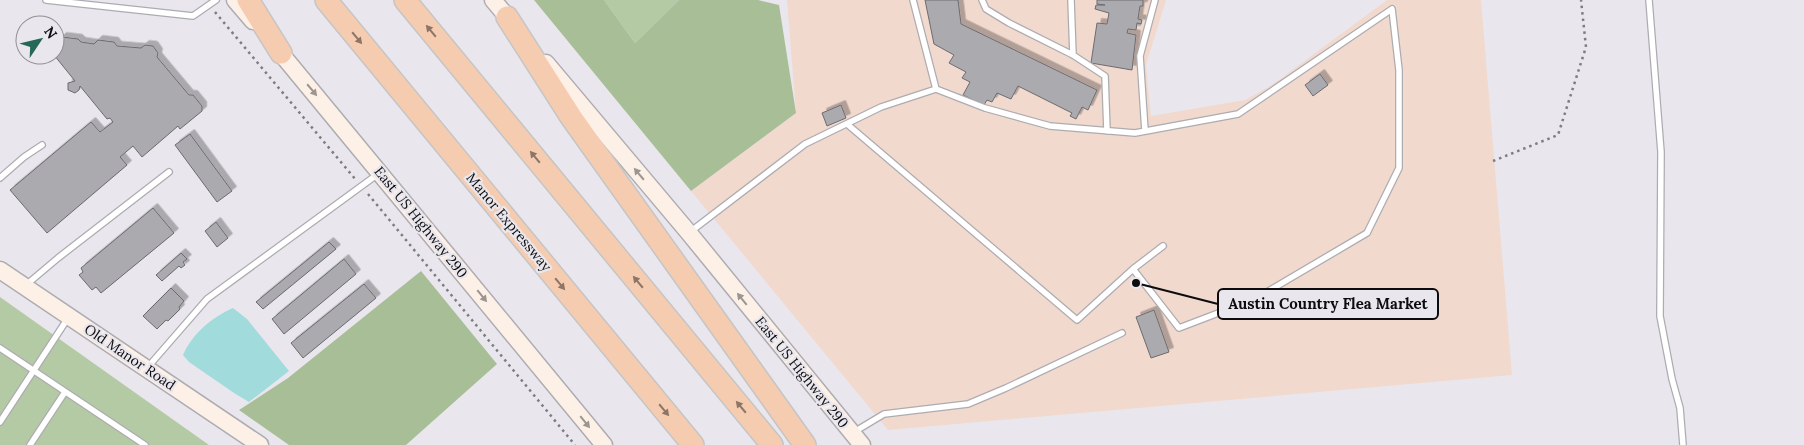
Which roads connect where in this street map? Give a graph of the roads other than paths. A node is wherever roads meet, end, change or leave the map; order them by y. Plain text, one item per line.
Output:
1 (46, 0) edge
2 (216, 0) edge
3 (235, 0) edge
4 (248, 0) edge
5 (326, 0) edge
6 (405, 0) edge
7 (493, 0) edge
8 (913, 0) edge
9 (982, 0) edge
10 (1071, 0) edge
11 (1154, 0) edge
12 (1649, 0) edge
13 (507, 17) junction
14 (281, 53) junction
15 (1073, 55) junction
16 (936, 88) junction
17 (847, 124) junction
18 (1107, 131) junction
19 (1145, 131) junction
20 (42, 145) dead end
21 (169, 172) dead end
22 (380, 173) junction
23 (0, 178) edge
24 (689, 233) junction
25 (1163, 246) dead end
26 (1133, 269) junction
27 (0, 270) edge
28 (25, 287) junction
29 (69, 316) junction
30 (1122, 333) dead end
31 (1, 351) edge
32 (147, 368) junction
33 (33, 371) junction
34 (65, 392) junction
35 (0, 422) edge
36 (857, 439) edge
37 (30, 445) edge
38 (145, 445) edge
39 (260, 445) edge
40 (604, 445) edge
41 (693, 445) edge
42 (772, 445) edge
43 (805, 445) edge
44 (1683, 445) edge

1 - 2 lane
3 - 14 main road, East US Highway 290
4 - 14 highway
5 -> 41 highway, Manor Expressway
42 -> 6 highway
7 - 13 main road, East US Highway 290
8 - 16 lane
9 - 15 lane
10 - 15 lane
11 - 19 lane
12 - 44 lane
24 -> 13 main road, East US Highway 290
13 - 43 highway
14 -> 22 main road, East US Highway 290
15 - 18 lane
16 - 17 lane
16 - 18 lane
17 - 24 lane
17 - 26 lane
18 - 19 lane
19 - 26 lane
20 - 23 lane
21 - 28 lane
22 - 32 lane
22 -> 40 main road, East US Highway 290
36 -> 24 main road, East US Highway 290
25 - 26 lane
27 - 28 main road, Old Manor Road
28 - 29 main road, Old Manor Road
29 - 32 main road, Old Manor Road
29 - 33 lane
30 - 36 lane
31 - 33 lane
32 - 39 main road, Old Manor Road
33 - 34 lane
33 - 35 lane
34 - 37 lane
34 - 38 lane

